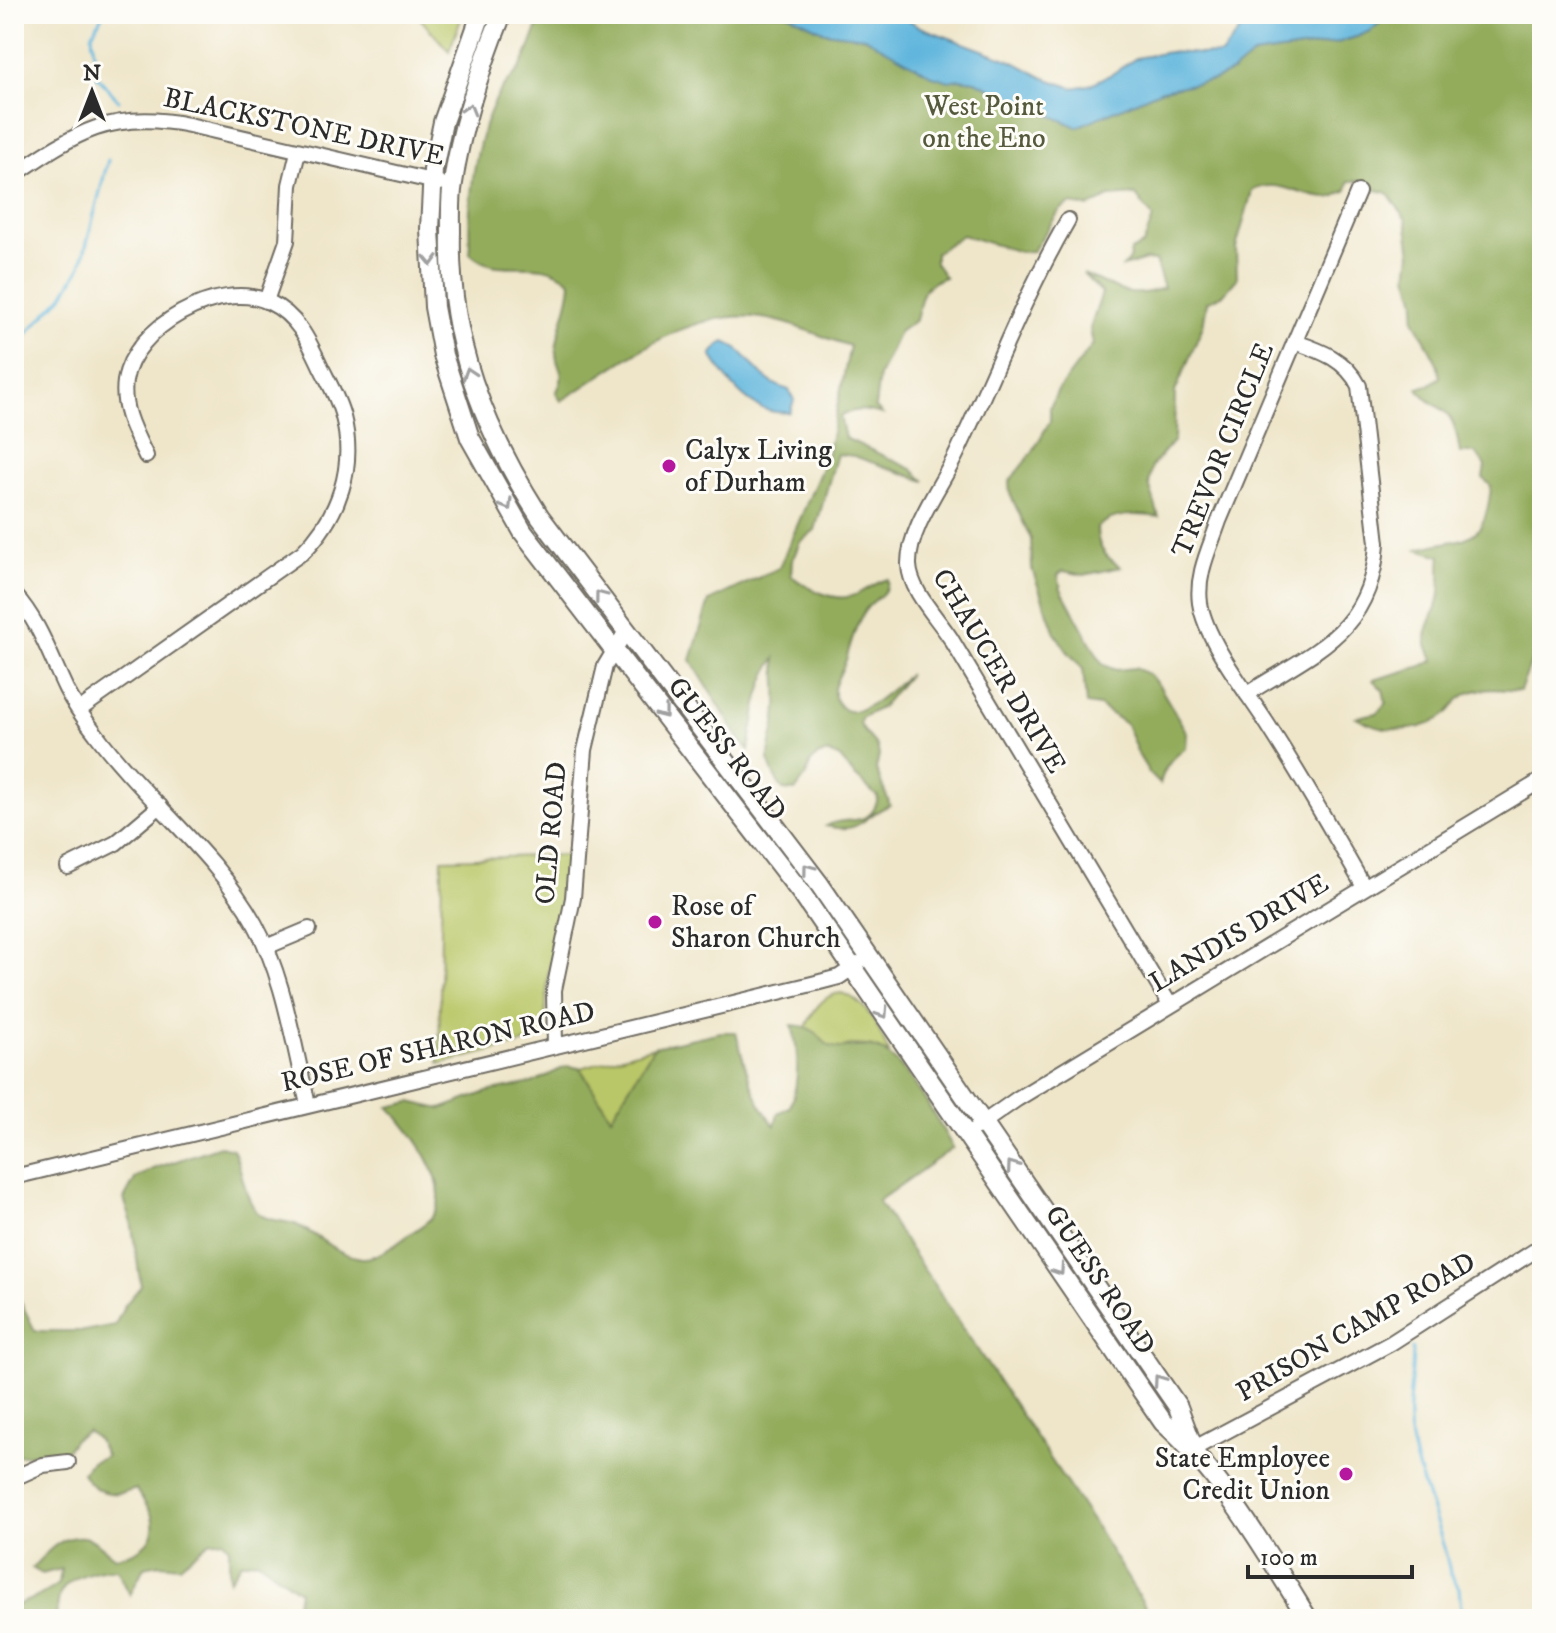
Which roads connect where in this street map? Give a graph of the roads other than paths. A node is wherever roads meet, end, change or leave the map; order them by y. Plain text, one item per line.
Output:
1 (481, 14) edge
2 (502, 14) edge
3 (298, 152) junction
4 (14, 175) edge
5 (432, 182) junction
6 (452, 186) junction
7 (1358, 192) dead end
8 (1068, 220) dead end
9 (266, 301) junction
10 (1295, 342) junction
11 (146, 456) dead end
12 (14, 594) edge
13 (626, 631) junction
14 (614, 650) junction
15 (1247, 694) junction
16 (79, 710) junction
17 (1542, 780) edge
18 (160, 806) junction
19 (68, 867) dead end
20 (1364, 887) junction
21 (309, 929) dead end
22 (266, 947) junction
23 (861, 962) junction
24 (1170, 1005) junction
25 (555, 1046) junction
26 (308, 1104) junction
27 (982, 1122) junction
28 (967, 1136) junction
29 (14, 1177) edge
30 (1542, 1246) edge
31 (1193, 1449) junction
32 (68, 1462) dead end
33 (14, 1478) edge
34 (1308, 1619) edge

1 - 5 main road, GUESS ROAD
6 -> 2 main road, GUESS ROAD
3 - 4 street, BLACKSTONE DRIVE
3 - 5 street, BLACKSTONE DRIVE
3 - 9 street
5 - 6 street, BLACKSTONE DRIVE
5 -> 14 main road, GUESS ROAD
13 -> 6 main road, GUESS ROAD
7 - 10 street, TREVOR CIRCLE
8 - 24 street, CHAUCER DRIVE
9 - 11 street
9 - 16 street
10 - 15 street, TREVOR CIRCLE
10 - 15 street
12 - 16 street
13 - 14 street, OLD ROAD
23 -> 13 main road, GUESS ROAD
14 -> 23 main road, GUESS ROAD
14 - 25 street, OLD ROAD
15 - 20 street, TREVOR CIRCLE
16 - 18 street
17 - 20 street, LANDIS DRIVE
18 - 19 street
18 - 22 street
20 - 24 street, LANDIS DRIVE
21 - 22 street
22 - 26 street
23 - 25 street, ROSE OF SHARON ROAD
23 - 27 main road, GUESS ROAD
23 -> 28 main road, GUESS ROAD
24 - 27 street, LANDIS DRIVE
25 - 26 street, ROSE OF SHARON ROAD
26 - 29 street, ROSE OF SHARON ROAD
27 - 28 street, LANDIS DRIVE
31 -> 27 main road, GUESS ROAD
28 -> 31 main road, GUESS ROAD
30 - 31 street, PRISON CAMP ROAD
31 - 34 main road, GUESS ROAD
32 - 33 street

